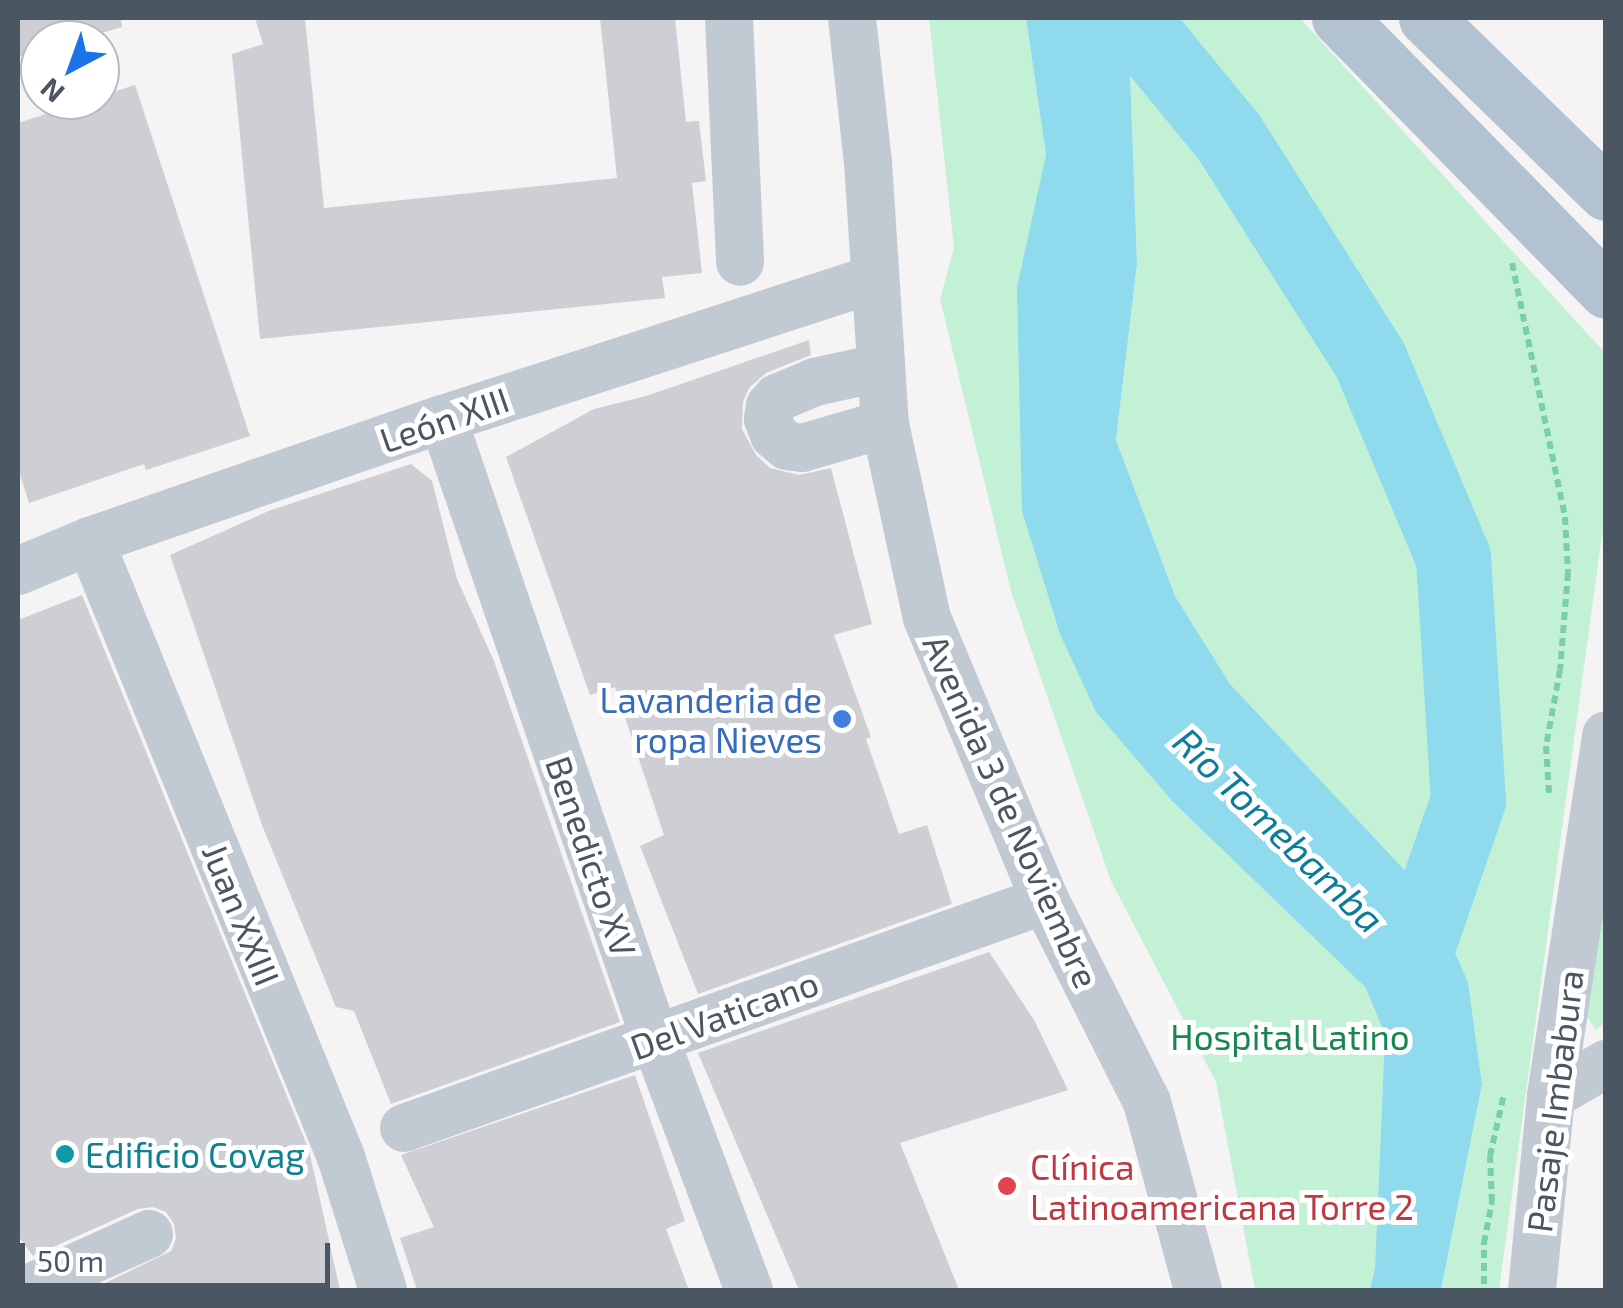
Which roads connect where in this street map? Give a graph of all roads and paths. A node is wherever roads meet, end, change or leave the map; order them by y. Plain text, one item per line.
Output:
1 (729, 18) edge
2 (852, 18) edge
3 (1444, 22) edge
4 (1354, 32) edge
5 (1606, 193) edge
6 (1509, 252) dead end
7 (740, 262) dead end
8 (874, 279) junction
9 (1606, 291) edge
10 (879, 368) junction
11 (442, 419) junction
12 (885, 424) junction
13 (90, 541) junction
14 (18, 571) edge
15 (1606, 734) edge
16 (1550, 797) dead end
17 (1045, 900) junction
18 (655, 1039) junction
19 (1606, 1064) edge
20 (1528, 1092) junction
21 (404, 1128) dead end
22 (148, 1234) dead end
23 (1194, 1289) edge
24 (25, 1290) edge
25 (383, 1290) edge
26 (749, 1290) edge
27 (1484, 1290) edge
28 (1532, 1290) edge

1 - 7 street
2 - 8 street, Avenida 3 de Noviembre
3 - 4 street
3 - 5 main road
4 - 9 main road
6 - 16 path
8 - 10 street, Avenida 3 de Noviembre
8 - 11 street, León XIII
10 - 12 street, Avenida 3 de Noviembre
10 - 12 street
11 - 13 street, León XIII
11 - 18 street, Benedicto XV
12 - 17 street, Avenida 3 de Noviembre
13 - 14 street, León XIII
13 - 25 street, Juan XXIII
15 - 20 street, Pasaje Imbabura
17 - 18 street, Del Vaticano
17 - 23 street, Avenida 3 de Noviembre
18 - 21 street, Del Vaticano
18 - 26 street, Benedicto XV
19 - 20 street
20 - 27 path
20 - 28 street, Pasaje Imbabura
22 - 24 street

